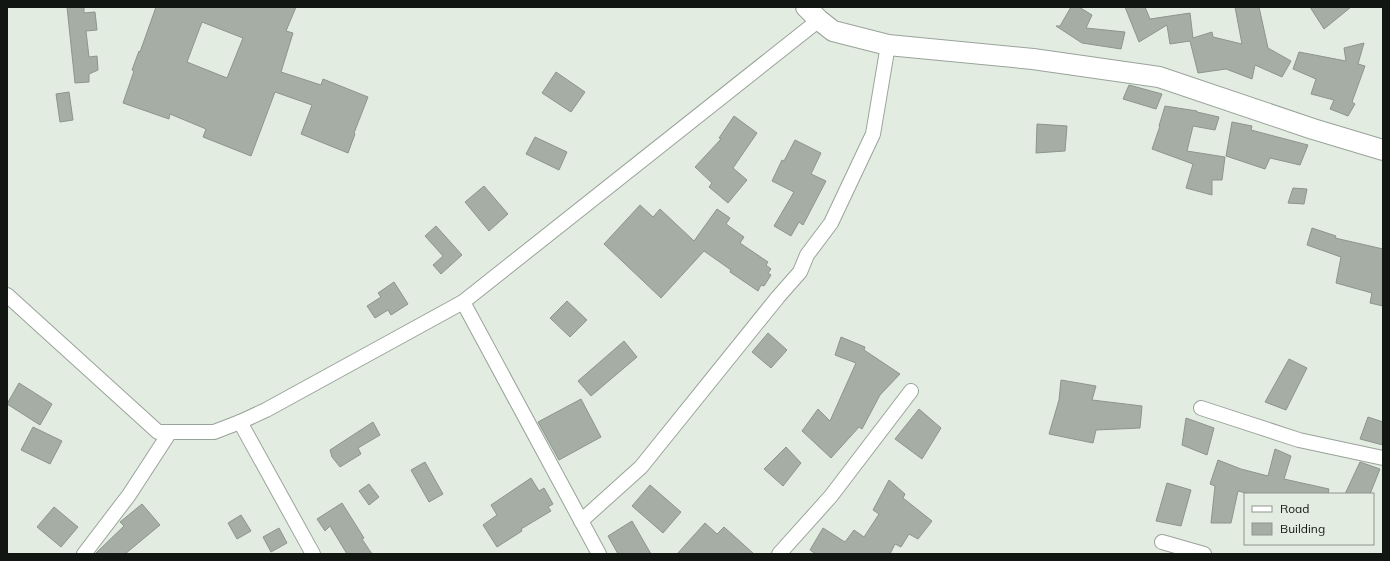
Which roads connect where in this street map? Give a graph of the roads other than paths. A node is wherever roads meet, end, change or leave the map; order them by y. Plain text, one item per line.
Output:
1 (813, 14) edge
2 (888, 45) junction
3 (1383, 150) edge
4 (7, 295) edge
5 (463, 302) junction
6 (911, 391) dead end
7 (1201, 408) dead end
8 (240, 422) junction
9 (170, 432) junction
10 (1383, 458) edge
11 (581, 521) junction
12 (1162, 542) dead end
13 (84, 554) edge
14 (313, 554) edge
15 (598, 554) edge
16 (779, 554) edge
17 (1204, 554) edge

1 - 2 street
1 - 5 street
2 - 3 street
2 - 11 street
4 - 9 street
5 - 8 street
5 - 11 street
6 - 16 street
7 - 10 street
8 - 9 street
8 - 14 street
9 - 13 street
11 - 15 street
12 - 17 street

